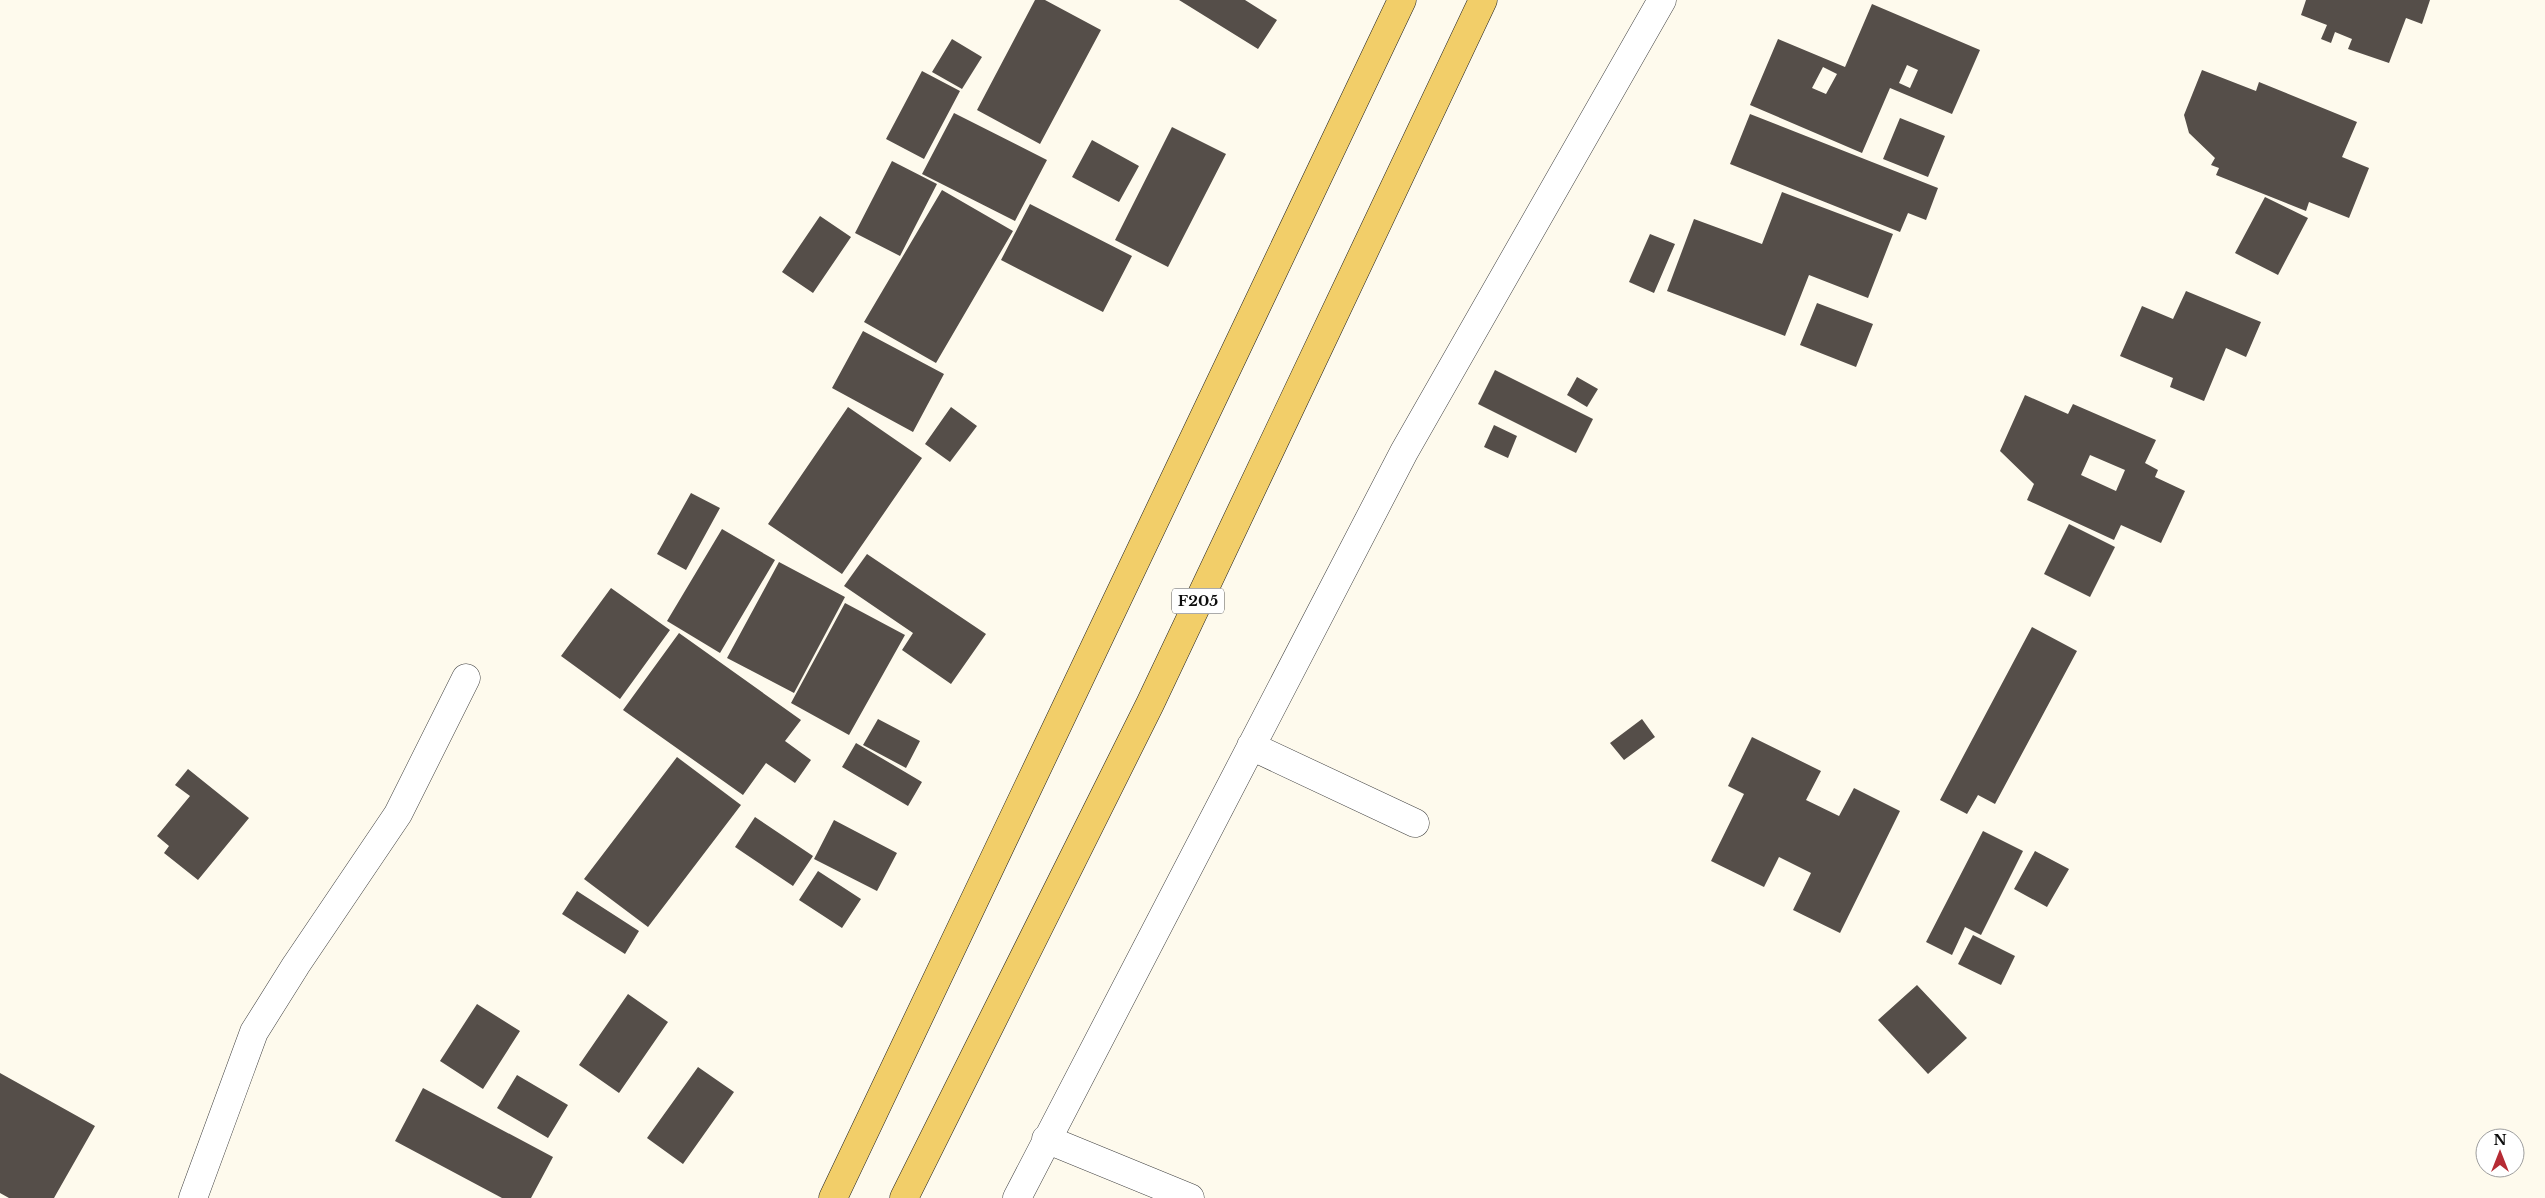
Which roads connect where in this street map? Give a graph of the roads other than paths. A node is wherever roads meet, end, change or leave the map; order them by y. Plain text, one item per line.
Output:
1 (1402, 0) edge
2 (1483, 0) edge
3 (1662, 0) edge
4 (466, 678) dead end
5 (1252, 746) junction
6 (1416, 823) dead end
7 (1046, 1140) junction
8 (193, 1198) edge
9 (833, 1198) edge
10 (904, 1198) edge
11 (1017, 1198) edge
12 (1190, 1198) edge

1 - 9 main road
2 - 10 main road, F205
3 - 5 street
4 - 8 street
5 - 6 street
5 - 7 street
7 - 11 street
7 - 12 street

